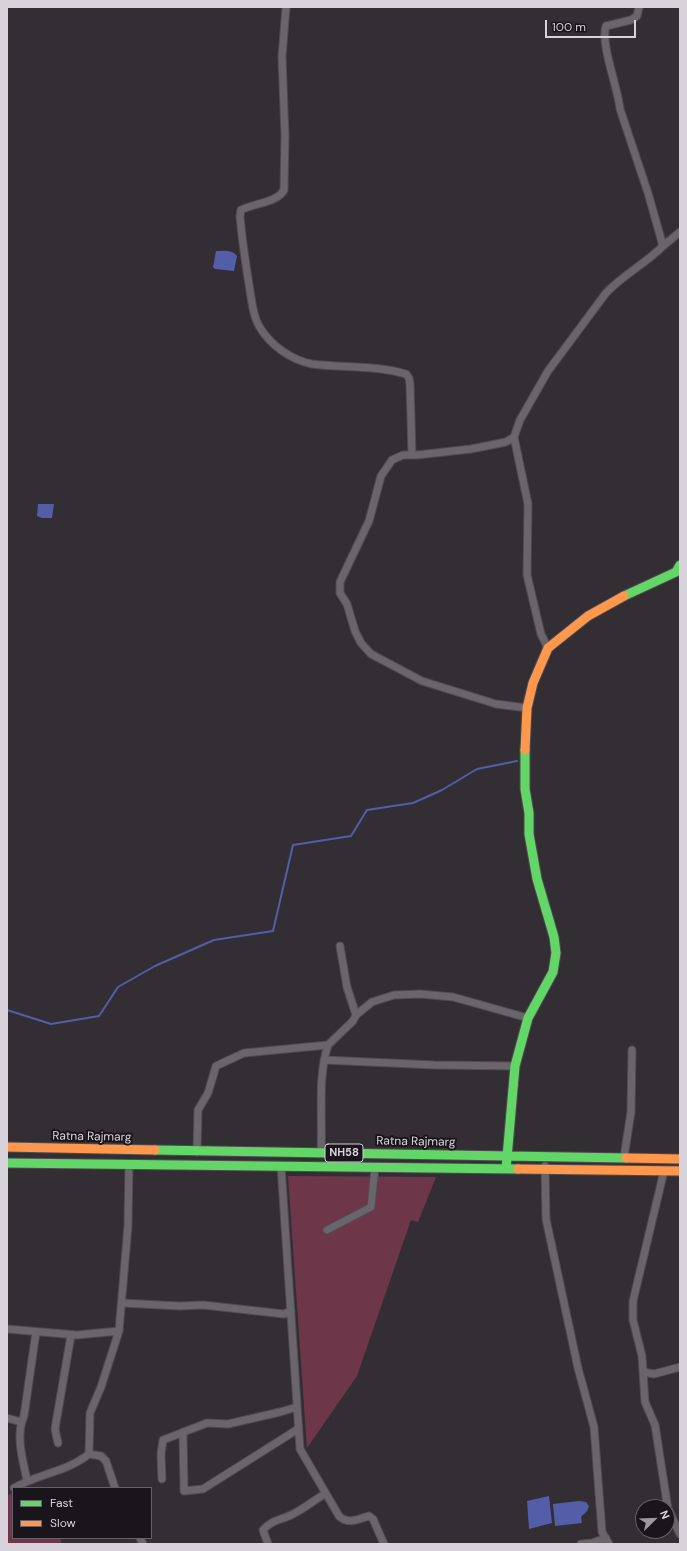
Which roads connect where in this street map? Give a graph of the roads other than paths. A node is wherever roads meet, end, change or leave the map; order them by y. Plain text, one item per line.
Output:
1 (286, 7) edge
2 (639, 7) edge
3 (680, 232) edge
4 (663, 246) junction
5 (514, 437) junction
6 (412, 455) junction
7 (680, 565) edge
8 (548, 648) junction
9 (527, 708) junction
10 (340, 946) dead end
11 (356, 1015) junction
12 (528, 1018) junction
13 (328, 1045) junction
14 (632, 1050) dead end
15 (324, 1060) junction
16 (515, 1066) junction
17 (7, 1148) edge
18 (197, 1152) junction
19 (321, 1153) junction
20 (508, 1155) junction
21 (546, 1157) junction
22 (624, 1157) junction
23 (680, 1159) edge
24 (7, 1163) edge
25 (129, 1164) junction
26 (281, 1166) junction
27 (375, 1167) junction
28 (506, 1169) junction
29 (545, 1170) junction
30 (664, 1171) junction
31 (680, 1171) edge
32 (327, 1230) dead end
33 (122, 1303) junction
34 (291, 1311) junction
35 (7, 1329) edge
36 (119, 1331) junction
37 (36, 1332) junction
38 (71, 1335) junction
39 (680, 1367) edge
40 (643, 1372) junction
41 (297, 1407) junction
42 (7, 1418) edge
43 (21, 1422) junction
44 (298, 1429) junction
45 (183, 1432) junction
46 (58, 1442) dead end
47 (89, 1454) junction
48 (162, 1478) dead end
49 (27, 1480) junction
50 (15, 1487) edge
51 (115, 1487) edge
52 (325, 1494) junction
53 (680, 1534) edge
54 (607, 1541) edge
55 (268, 1544) edge
56 (384, 1544) edge
57 (580, 1544) edge

1 - 6 street
2 - 4 street
3 - 4 street
4 - 5 street
5 - 6 street
5 - 8 street
6 - 9 street
7 - 8 main road
8 - 9 main road
9 - 12 main road
10 - 11 street
11 - 12 street
11 - 13 street
12 - 16 main road
13 - 15 street
13 - 18 street
14 - 22 street
15 - 16 street
15 - 19 street
16 - 20 main road
17 - 18 main road, Ratna Rajmarg / NH58
18 - 19 main road, Ratna Rajmarg / NH58
19 - 20 main road, Ratna Rajmarg / NH58
20 - 21 main road, Ratna Rajmarg / NH58
20 - 28 main road
21 - 22 main road, Ratna Rajmarg / NH58
21 - 29 street
22 - 23 main road, Ratna Rajmarg / NH58
24 - 25 main road, NH58
25 - 26 main road, NH58
25 - 33 street
26 - 27 main road, NH58
26 - 34 street
27 - 28 main road, NH58
27 - 32 street
28 - 29 main road, NH58
29 - 30 main road, NH58
29 - 54 street
30 - 31 main road, NH58
30 - 40 street
33 - 34 street
33 - 36 street
34 - 41 street
35 - 37 street
36 - 38 street
36 - 47 street
37 - 38 street
37 - 43 street
38 - 46 street
39 - 40 street
40 - 53 street
41 - 44 street
41 - 45 street
42 - 43 street
43 - 49 street
44 - 45 street
44 - 52 street
45 - 48 street
47 - 49 street
47 - 51 street
49 - 50 street
52 - 55 street
52 - 56 street
54 - 57 street

